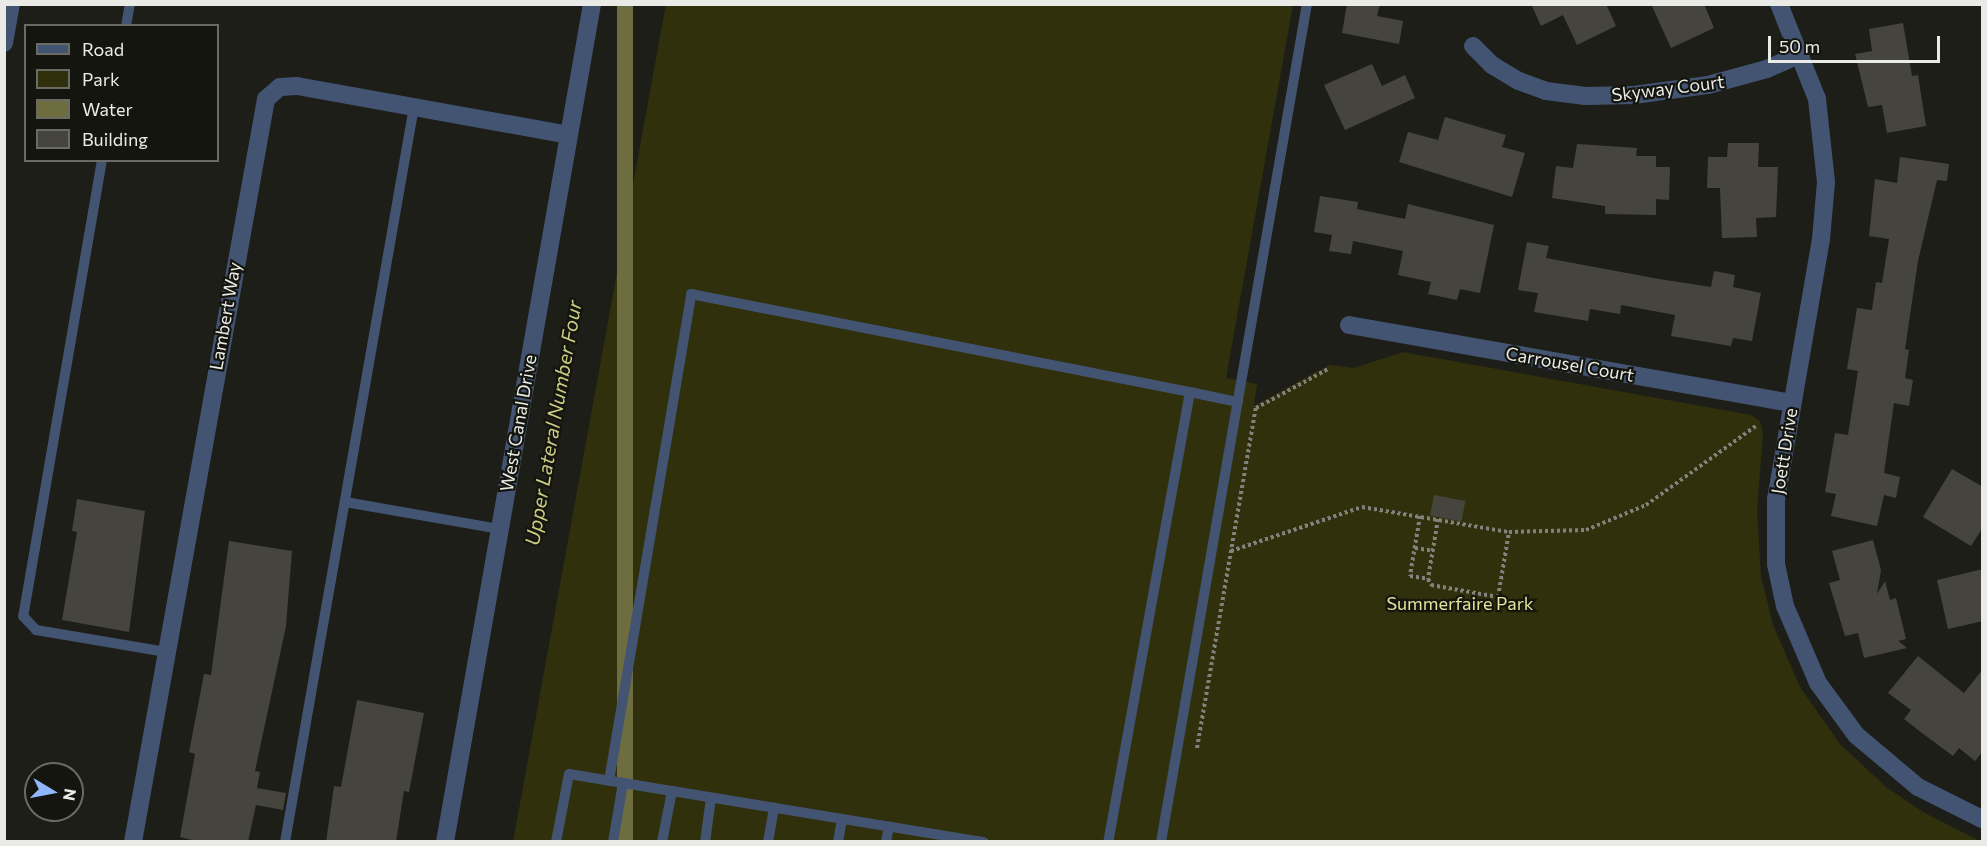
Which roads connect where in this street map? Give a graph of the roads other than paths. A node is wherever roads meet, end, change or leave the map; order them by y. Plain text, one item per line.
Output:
1 (11, 4) edge
2 (130, 4) edge
3 (592, 4) edge
4 (1307, 4) edge
5 (1779, 4) edge
6 (126, 24) edge
7 (4, 43) edge
8 (1473, 46) dead end
9 (1801, 54) junction
10 (414, 107) junction
11 (569, 135) junction
12 (102, 162) edge
13 (1348, 325) dead end
14 (1190, 392) junction
15 (1238, 402) junction
16 (1791, 403) junction
17 (345, 502) junction
18 (499, 529) junction
19 (166, 652) junction
20 (609, 781) junction
21 (623, 783) junction
22 (672, 791) junction
23 (711, 798) junction
24 (774, 808) junction
25 (842, 819) junction
26 (1983, 819) edge
27 (889, 826) junction
28 (929, 837) edge
29 (133, 842) edge
30 (285, 842) edge
31 (445, 842) edge
32 (556, 842) edge
33 (613, 842) edge
34 (662, 842) edge
35 (705, 842) edge
36 (768, 842) edge
37 (838, 842) edge
38 (886, 842) edge
39 (984, 842) edge
40 (1108, 842) edge
41 (1161, 842) edge

1 - 7 street
2 - 6 lane
3 - 11 street, West Canal Drive
4 - 15 lane
5 - 9 street, Joett Drive
8 - 9 street, Skyway Court
9 - 16 street, Joett Drive
10 - 11 street, Lambert Way
10 - 17 lane
10 - 19 street, Lambert Way
11 - 18 street, West Canal Drive
12 - 19 lane
13 - 16 street, Carrousel Court
14 - 15 lane
14 - 20 lane
14 - 40 lane
15 - 41 lane
16 - 26 street, Joett Drive
17 - 18 lane
17 - 30 lane
18 - 31 street, West Canal Drive
19 - 29 street, Lambert Way
20 - 21 lane
20 - 32 lane
21 - 22 lane
21 - 33 lane
22 - 23 lane
22 - 34 lane
23 - 24 lane
23 - 35 lane
24 - 25 lane
24 - 36 lane
25 - 27 lane
25 - 37 lane
27 - 28 lane
27 - 38 lane
28 - 39 lane

